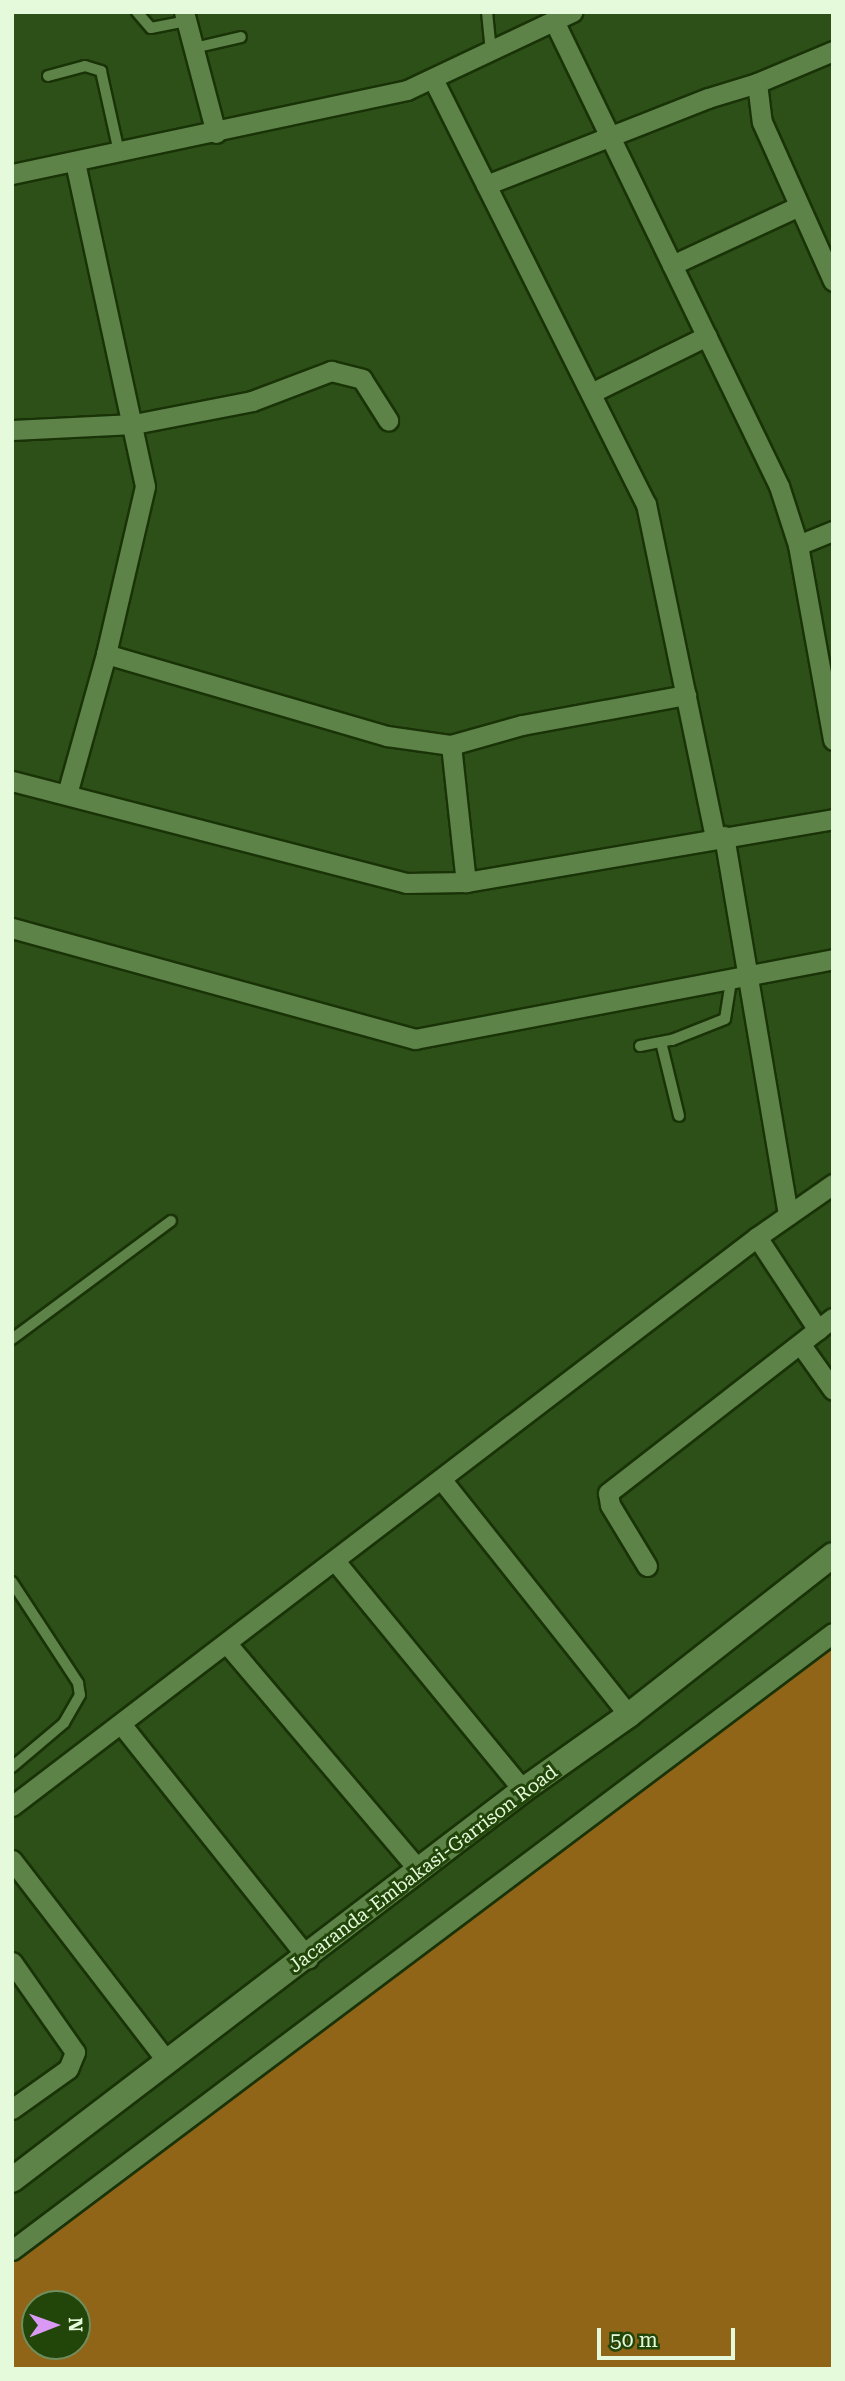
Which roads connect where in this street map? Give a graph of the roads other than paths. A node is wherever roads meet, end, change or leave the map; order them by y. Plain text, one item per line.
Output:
1 (136, 12) edge
2 (487, 12) edge
3 (572, 12) edge
4 (186, 17) edge
5 (554, 22) junction
6 (241, 37) dead end
7 (194, 48) junction
8 (833, 51) edge
9 (491, 52) junction
10 (48, 76) dead end
11 (434, 80) junction
12 (757, 83) junction
13 (216, 133) junction
14 (611, 138) junction
15 (119, 152) junction
16 (75, 161) junction
17 (14, 168) edge
18 (486, 185) junction
19 (797, 207) junction
20 (672, 265) junction
21 (833, 281) edge
22 (707, 336) junction
23 (591, 393) junction
24 (388, 420) dead end
25 (134, 424) junction
26 (12, 430) edge
27 (833, 531) edge
28 (798, 545) junction
29 (106, 653) junction
30 (686, 695) junction
31 (833, 740) edge
32 (451, 745) junction
33 (12, 781) edge
34 (67, 794) junction
35 (833, 819) edge
36 (720, 837) junction
37 (466, 882) junction
38 (12, 928) edge
39 (833, 959) edge
40 (738, 980) junction
41 (661, 1042) junction
42 (640, 1046) dead end
43 (679, 1116) dead end
44 (833, 1184) edge
45 (788, 1215) junction
46 (171, 1220) dead end
47 (757, 1237) junction
48 (825, 1324) edge
49 (12, 1339) edge
50 (801, 1345) junction
51 (833, 1390) edge
52 (442, 1479) junction
53 (833, 1555) edge
54 (335, 1561) junction
55 (647, 1566) dead end
56 (12, 1582) edge
57 (833, 1633) edge
58 (228, 1645) junction
59 (629, 1715) junction
60 (121, 1724) junction
61 (12, 1767) edge
62 (523, 1790) junction
63 (12, 1806) edge
64 (12, 1860) edge
65 (419, 1870) junction
66 (308, 1958) junction
67 (12, 1962) edge
68 (167, 2061) junction
69 (12, 2109) edge
70 (12, 2180) edge
71 (12, 2250) edge

1 - 4 lane
2 - 9 lane
3 - 5 street
4 - 7 street
5 - 9 street
5 - 14 street
6 - 7 lane
7 - 13 street
8 - 12 street
9 - 11 street
10 - 15 lane
11 - 13 street
11 - 18 street
12 - 14 street
12 - 19 street
13 - 15 street
14 - 18 street
14 - 20 street
15 - 16 street
16 - 17 street
16 - 25 street
18 - 23 street
19 - 20 street
19 - 21 street
20 - 22 street
22 - 23 street
22 - 28 street
23 - 30 street
24 - 25 street
25 - 26 street
25 - 29 street
27 - 28 street
28 - 31 street
29 - 32 street
29 - 34 street
30 - 32 street
30 - 36 street
32 - 37 street
33 - 34 street
34 - 37 street
35 - 36 street
36 - 37 street
36 - 40 street
38 - 40 street
39 - 40 street
40 - 41 lane
40 - 45 street
41 - 42 lane
41 - 43 lane
44 - 45 street
45 - 47 street
46 - 49 lane
47 - 48 street
47 - 52 street
48 - 50 street
50 - 51 street
50 - 55 street
52 - 54 street
52 - 59 street
53 - 59 street, Jacaranda-Embakasi-Garrison Road
54 - 58 street
54 - 62 street
56 - 61 lane
57 - 71 street
58 - 60 street
58 - 65 street
59 - 62 street, Jacaranda-Embakasi-Garrison Road
60 - 63 street
60 - 66 street
62 - 65 street, Jacaranda-Embakasi-Garrison Road
64 - 68 street
65 - 66 street, Jacaranda-Embakasi-Garrison Road
66 - 68 street, Jacaranda-Embakasi-Garrison Road
67 - 69 street
68 - 70 street, Jacaranda-Embakasi-Garrison Road

